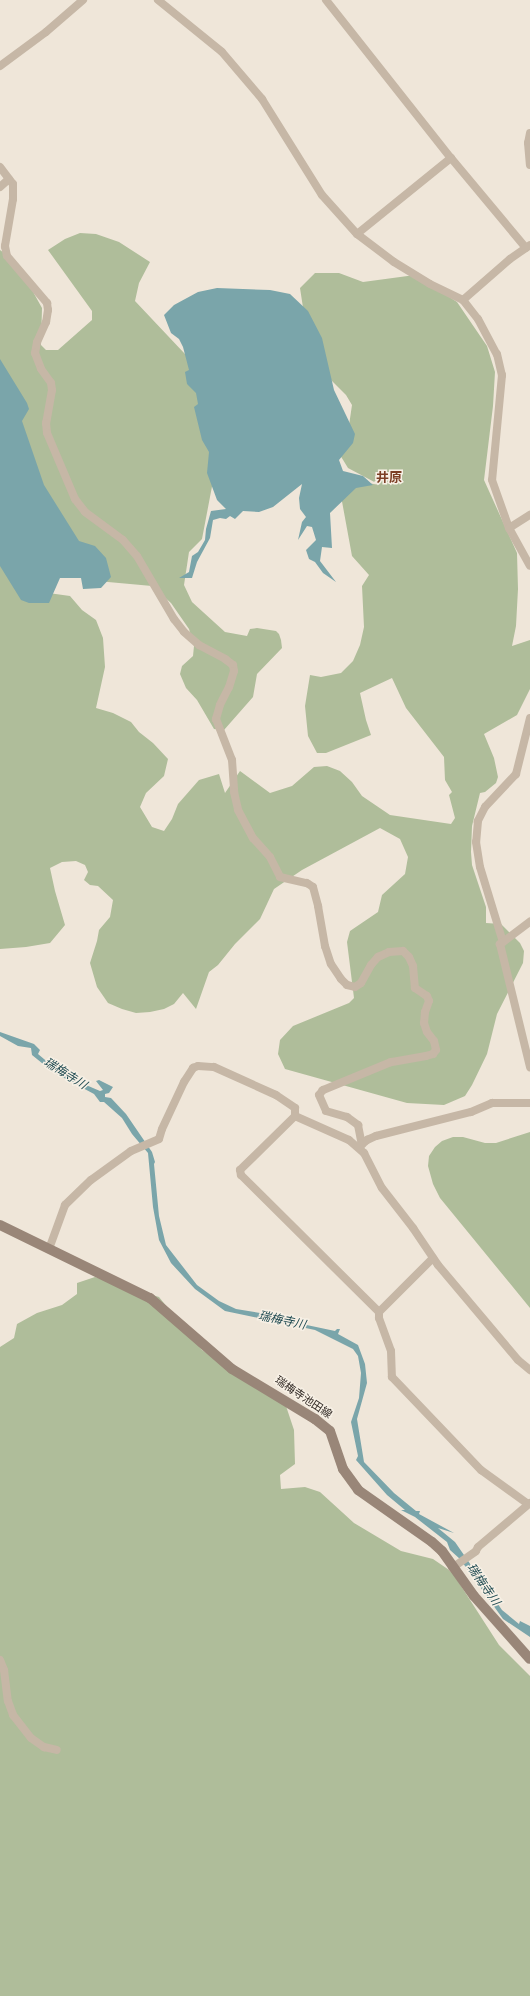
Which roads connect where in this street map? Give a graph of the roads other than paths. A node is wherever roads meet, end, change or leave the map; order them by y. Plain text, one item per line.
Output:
1 (83, 0) edge
2 (158, 0) edge
3 (326, 0) edge
4 (0, 66) edge
5 (530, 133) edge
6 (451, 158) junction
7 (530, 165) edge
8 (0, 166) edge
9 (9, 179) junction
10 (0, 187) edge
11 (357, 234) junction
12 (528, 246) edge
13 (462, 300) junction
14 (530, 515) edge
15 (509, 528) junction
16 (530, 566) edge
17 (530, 718) edge
18 (530, 922) edge
19 (502, 942) junction
20 (530, 1067) edge
21 (530, 1103) edge
22 (295, 1116) junction
23 (361, 1146) junction
24 (0, 1225) edge
25 (49, 1248) junction
26 (433, 1258) junction
27 (379, 1312) junction
28 (530, 1370) edge
29 (529, 1503) edge
30 (452, 1568) junction
31 (530, 1659) edge
32 (0, 1660) edge
33 (57, 1750) dead end

1 - 4 street
2 - 11 street
3 - 6 street
5 - 7 street
6 - 11 street
6 - 12 street
8 - 9 street
9 - 10 street
9 - 23 street
11 - 13 street
12 - 13 street
13 - 15 street
14 - 15 street
15 - 16 street
17 - 19 street
18 - 19 street
19 - 20 street
21 - 23 street
22 - 23 street
22 - 25 street
22 - 27 street
23 - 26 street
24 - 25 main road, 瑞梅寺池田線
25 - 30 main road, 瑞梅寺池田線
26 - 27 street
26 - 28 street
27 - 29 street
29 - 30 street
30 - 31 main road, 瑞梅寺池田線
32 - 33 street

